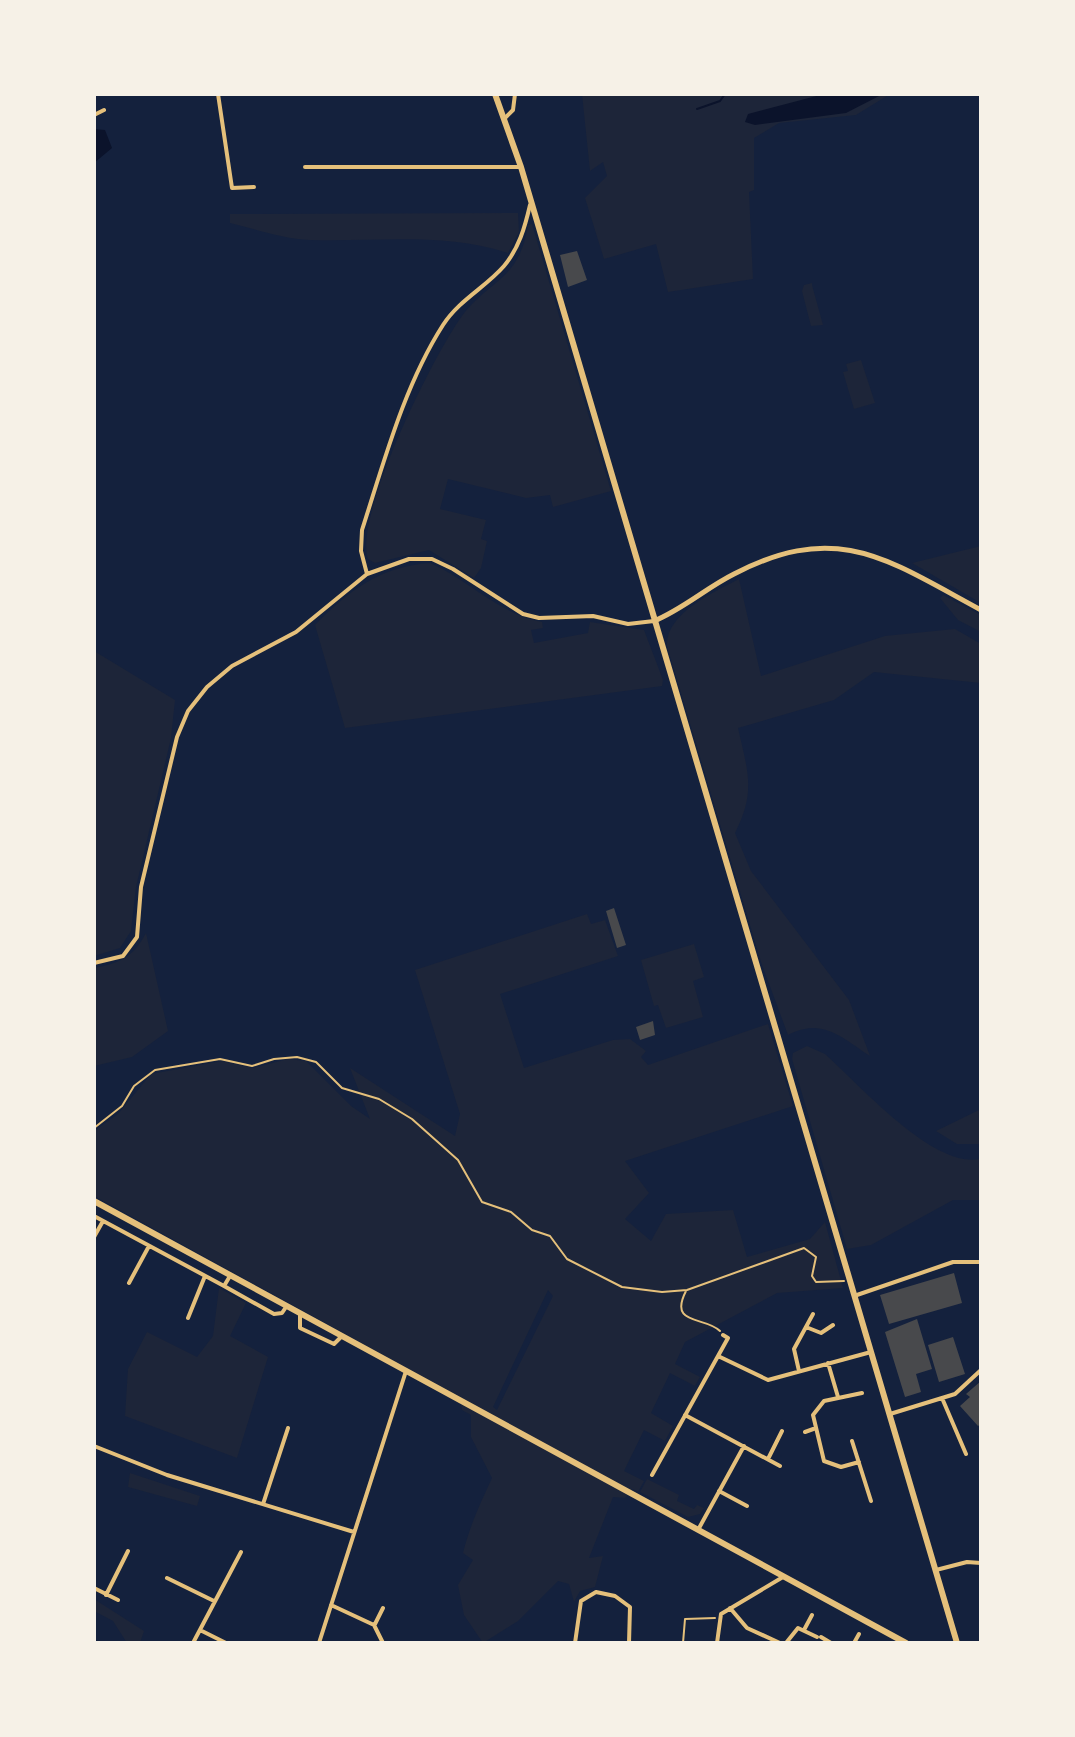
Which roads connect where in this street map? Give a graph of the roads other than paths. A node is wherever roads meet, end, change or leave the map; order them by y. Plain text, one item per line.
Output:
1 (218, 94) edge
2 (495, 94) edge
3 (515, 94) edge
4 (104, 110) dead end
5 (94, 115) edge
6 (506, 117) junction
7 (305, 167) dead end
8 (521, 167) junction
9 (254, 187) dead end
10 (530, 205) junction
11 (367, 574) junction
12 (981, 610) edge
13 (654, 621) junction
14 (94, 963) edge
15 (94, 1201) edge
16 (94, 1216) edge
17 (103, 1221) junction
18 (130, 1221) junction
19 (125, 1233) junction
20 (94, 1237) edge
21 (149, 1246) junction
22 (981, 1262) edge
23 (205, 1276) junction
24 (230, 1276) junction
25 (129, 1283) dead end
26 (224, 1286) junction
27 (854, 1296) junction
28 (286, 1307) junction
29 (813, 1314) dead end
30 (300, 1315) junction
31 (188, 1318) dead end
32 (833, 1325) dead end
33 (806, 1327) junction
34 (723, 1335) road end
35 (341, 1337) junction
36 (871, 1352) junction
37 (718, 1356) junction
38 (828, 1363) junction
39 (981, 1370) edge
40 (406, 1371) junction
41 (799, 1371) junction
42 (862, 1393) dead end
43 (838, 1397) junction
44 (942, 1398) junction
45 (890, 1414) junction
46 (685, 1415) junction
47 (288, 1428) dead end
48 (816, 1428) junction
49 (782, 1431) dead end
50 (805, 1432) dead end
51 (852, 1441) dead end
52 (94, 1446) edge
53 (744, 1446) junction
54 (966, 1454) dead end
55 (768, 1459) junction
56 (859, 1462) junction
57 (780, 1466) dead end
58 (652, 1475) dead end
59 (719, 1491) junction
60 (871, 1501) dead end
61 (263, 1504) junction
62 (747, 1506) dead end
63 (698, 1530) junction
64 (354, 1532) junction
65 (128, 1551) dead end
66 (241, 1552) dead end
67 (122, 1563) junction
68 (981, 1563) edge
69 (131, 1567) dead end
70 (936, 1570) junction
71 (783, 1577) junction
72 (167, 1578) dead end
73 (179, 1584) junction
74 (94, 1588) edge
75 (174, 1592) dead end
76 (106, 1595) junction
77 (118, 1600) dead end
78 (214, 1601) junction
79 (331, 1605) junction
80 (383, 1608) dead end
81 (730, 1608) junction
82 (812, 1615) dead end
83 (374, 1625) junction
84 (199, 1630) junction
85 (804, 1630) junction
86 (859, 1634) dead end
87 (193, 1643) edge
88 (226, 1643) edge
89 (319, 1643) edge
90 (383, 1643) edge
91 (575, 1643) edge
92 (629, 1643) edge
93 (717, 1643) edge
94 (783, 1643) edge
95 (831, 1643) edge
96 (854, 1643) edge
97 (906, 1643) edge
98 (957, 1643) edge

1 - 9 street
2 - 6 main road
3 - 6 street
4 - 5 street
6 - 8 main road
7 - 8 street
8 - 10 main road
10 - 11 street
10 - 13 main road
11 - 13 street
11 - 14 street
12 - 13 street
13 - 27 main road
15 - 18 main road
16 - 17 street
17 - 19 street
17 - 20 street
18 - 19 street
18 - 24 main road
19 - 21 street
21 - 23 street
21 - 25 street
22 - 27 street
23 - 26 street
23 - 31 street
24 - 26 street
24 - 28 main road
26 - 28 street
27 - 36 main road
28 - 30 main road
29 - 33 street
30 - 35 main road
30 - 35 street
32 - 33 street
33 - 41 street
34 - 37 street
35 - 40 main road
36 - 38 street
36 - 45 main road
37 - 41 street
37 - 46 street
38 - 41 street
38 - 43 street
39 - 44 street
40 - 63 main road
40 - 64 street
42 - 43 street
43 - 48 street
44 - 45 street
44 - 54 street
45 - 70 main road
46 - 53 street
46 - 58 street
47 - 61 street
48 - 50 street
48 - 56 street
49 - 55 street
51 - 56 street
52 - 61 street
53 - 55 street
53 - 59 street
55 - 57 street
56 - 60 street
59 - 62 street
59 - 63 street
61 - 64 street
63 - 71 main road
64 - 79 street
65 - 67 street
66 - 78 street
67 - 69 street
67 - 76 street
68 - 70 street
70 - 98 main road
71 - 81 street
71 - 97 main road
72 - 73 street
73 - 75 street
73 - 78 street
74 - 76 street
76 - 77 street
78 - 84 street
79 - 83 street
79 - 89 street
80 - 83 street
81 - 93 street
81 - 94 street
82 - 85 street
83 - 90 street
84 - 87 street
84 - 88 street
85 - 94 street
85 - 95 street
86 - 96 street
91 - 92 street

